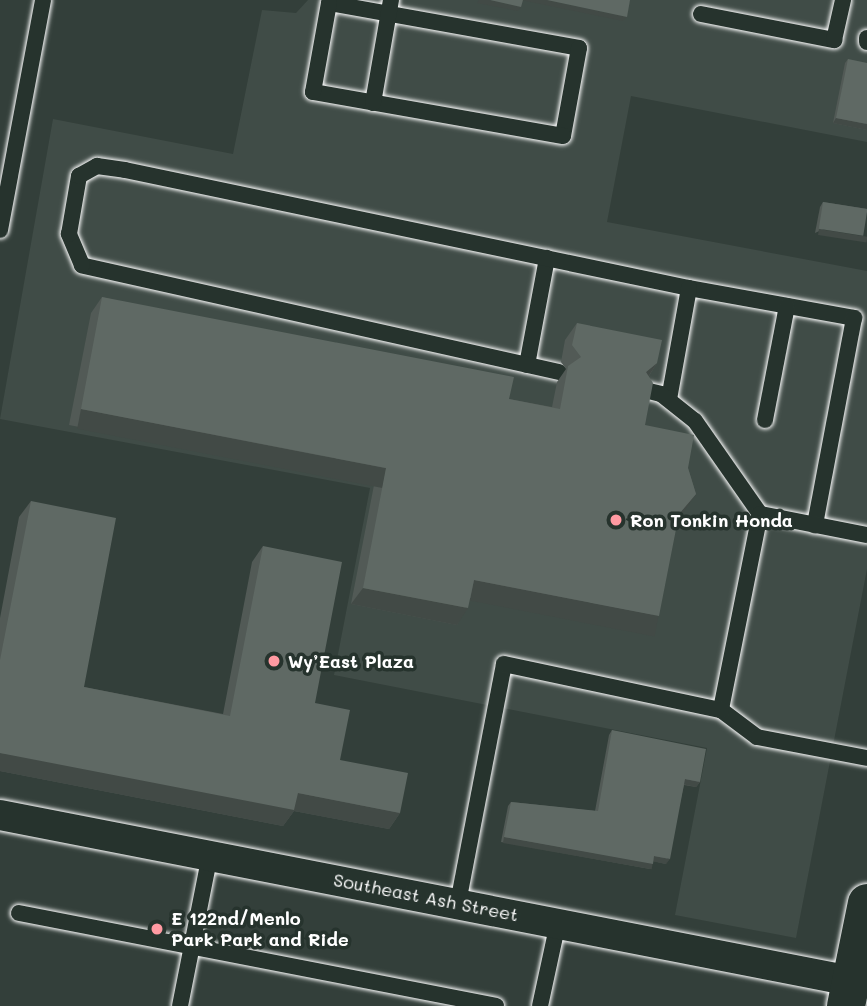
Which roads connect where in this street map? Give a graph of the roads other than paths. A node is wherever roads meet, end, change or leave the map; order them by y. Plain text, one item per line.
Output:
1 (43, 0) edge
2 (843, 0) edge
3 (389, 7) edge
4 (701, 14) dead end
5 (373, 103) junction
6 (0, 230) edge
7 (547, 258) junction
8 (689, 288) junction
9 (787, 306) junction
10 (527, 365) junction
11 (559, 372) dead end
12 (645, 390) edge
13 (669, 399) junction
14 (765, 420) dead end
15 (760, 514) junction
16 (814, 524) junction
17 (867, 535) edge
18 (721, 710) junction
19 (867, 758) edge
20 (0, 815) edge
21 (210, 855) junction
22 (458, 903) junction
23 (867, 903) edge
24 (19, 913) dead end
25 (558, 923) junction
26 (192, 945) junction
27 (848, 993) edge
28 (180, 1006) edge
29 (496, 1006) edge
30 (540, 1006) edge

1 - 6 lane
2 - 4 lane
3 - 5 lane
3 - 5 lane
3 - 5 lane
7 - 8 lane
7 - 10 lane
7 - 10 lane
8 - 9 lane
8 - 13 lane
9 - 14 lane
9 - 16 lane
10 - 11 lane
12 - 13 lane
13 - 15 lane
15 - 16 lane
15 - 18 lane
16 - 17 lane
18 - 19 lane
18 - 22 lane
20 - 21 street, Southeast Ash Street
21 - 22 street, Southeast Ash Street
21 - 26 lane
22 - 25 street, Southeast Ash Street
23 - 27 main road
24 - 26 lane
25 - 27 street, Southeast Ash Street
25 - 30 lane
26 - 28 lane
26 - 29 lane

